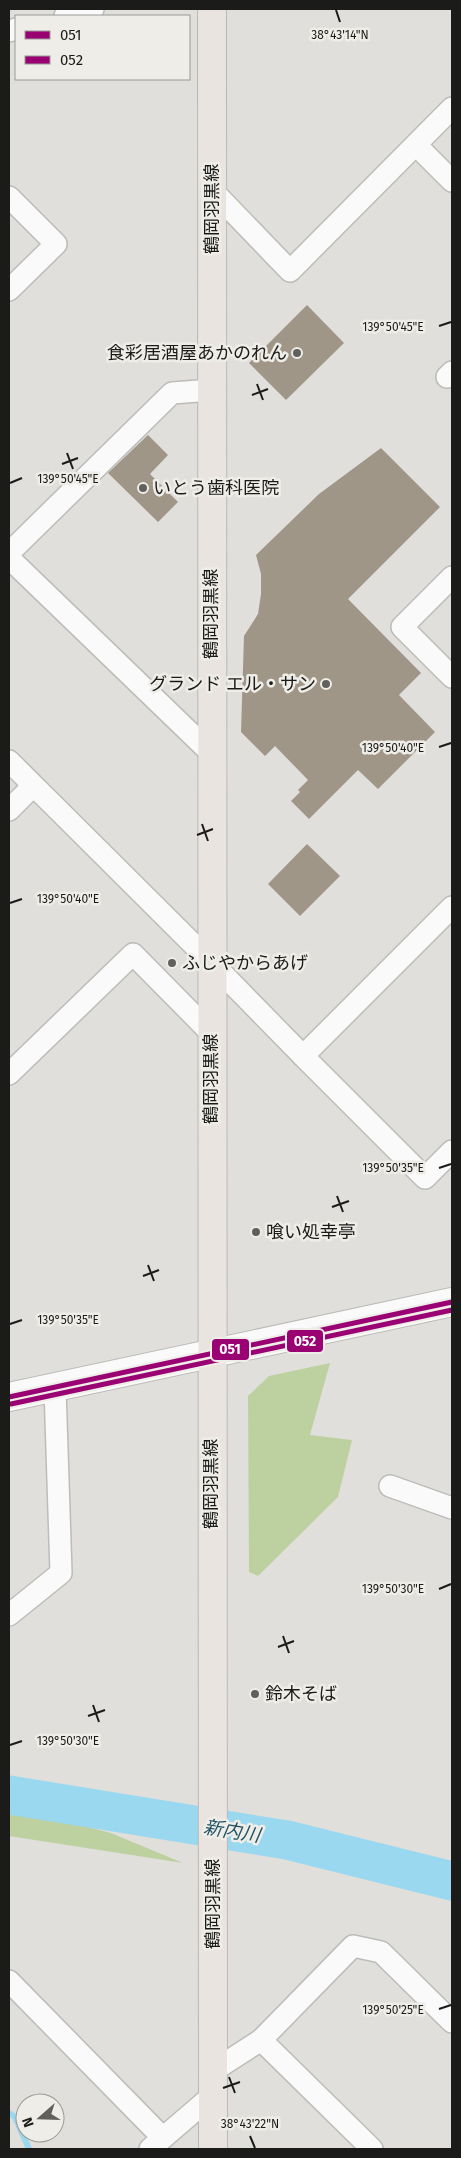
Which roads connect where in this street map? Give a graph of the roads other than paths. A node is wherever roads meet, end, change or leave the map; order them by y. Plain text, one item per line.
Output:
1 (93, 9) edge
2 (212, 9) edge
3 (69, 15) edge
4 (452, 108) edge
5 (416, 145) junction
6 (452, 182) edge
7 (212, 190) junction
8 (9, 197) edge
9 (9, 290) edge
10 (212, 390) junction
11 (9, 553) edge
12 (9, 558) edge
13 (452, 577) edge
14 (452, 677) edge
15 (211, 753) junction
16 (9, 762) edge
17 (33, 786) junction
18 (9, 810) edge
19 (452, 907) edge
20 (211, 962) junction
21 (211, 1033) junction
22 (303, 1056) junction
23 (9, 1074) edge
24 (452, 1151) edge
25 (452, 1302) edge
26 (211, 1354) junction
27 (55, 1388) junction
28 (9, 1397) edge
29 (390, 1486) dead end
30 (452, 1508) edge
31 (9, 1615) edge
32 (12, 1990) edge
33 (452, 2022) edge
34 (261, 2040) junction
35 (213, 2083) junction
36 (156, 2144) edge
37 (213, 2149) edge
38 (372, 2149) edge

1 - 3 street
2 - 7 main road, 鶴岡羽黒線
4 - 5 street
5 - 6 street
5 - 7 street
7 - 10 main road, 鶴岡羽黒線
8 - 9 street
10 - 11 street
10 - 15 main road, 鶴岡羽黒線
12 - 15 street
13 - 14 street
15 - 20 main road, 鶴岡羽黒線
16 - 17 street
17 - 18 street
17 - 20 street
19 - 22 street
20 - 21 main road, 鶴岡羽黒線
20 - 22 street
21 - 23 street
21 - 26 main road, 鶴岡羽黒線
22 - 24 street
25 - 26 street
26 - 27 street
26 - 35 main road, 鶴岡羽黒線
27 - 28 street
27 - 31 street
29 - 30 street
32 - 36 street
33 - 34 street
34 - 35 street
34 - 38 street
35 - 36 street
35 - 37 main road, 鶴岡羽黒線

